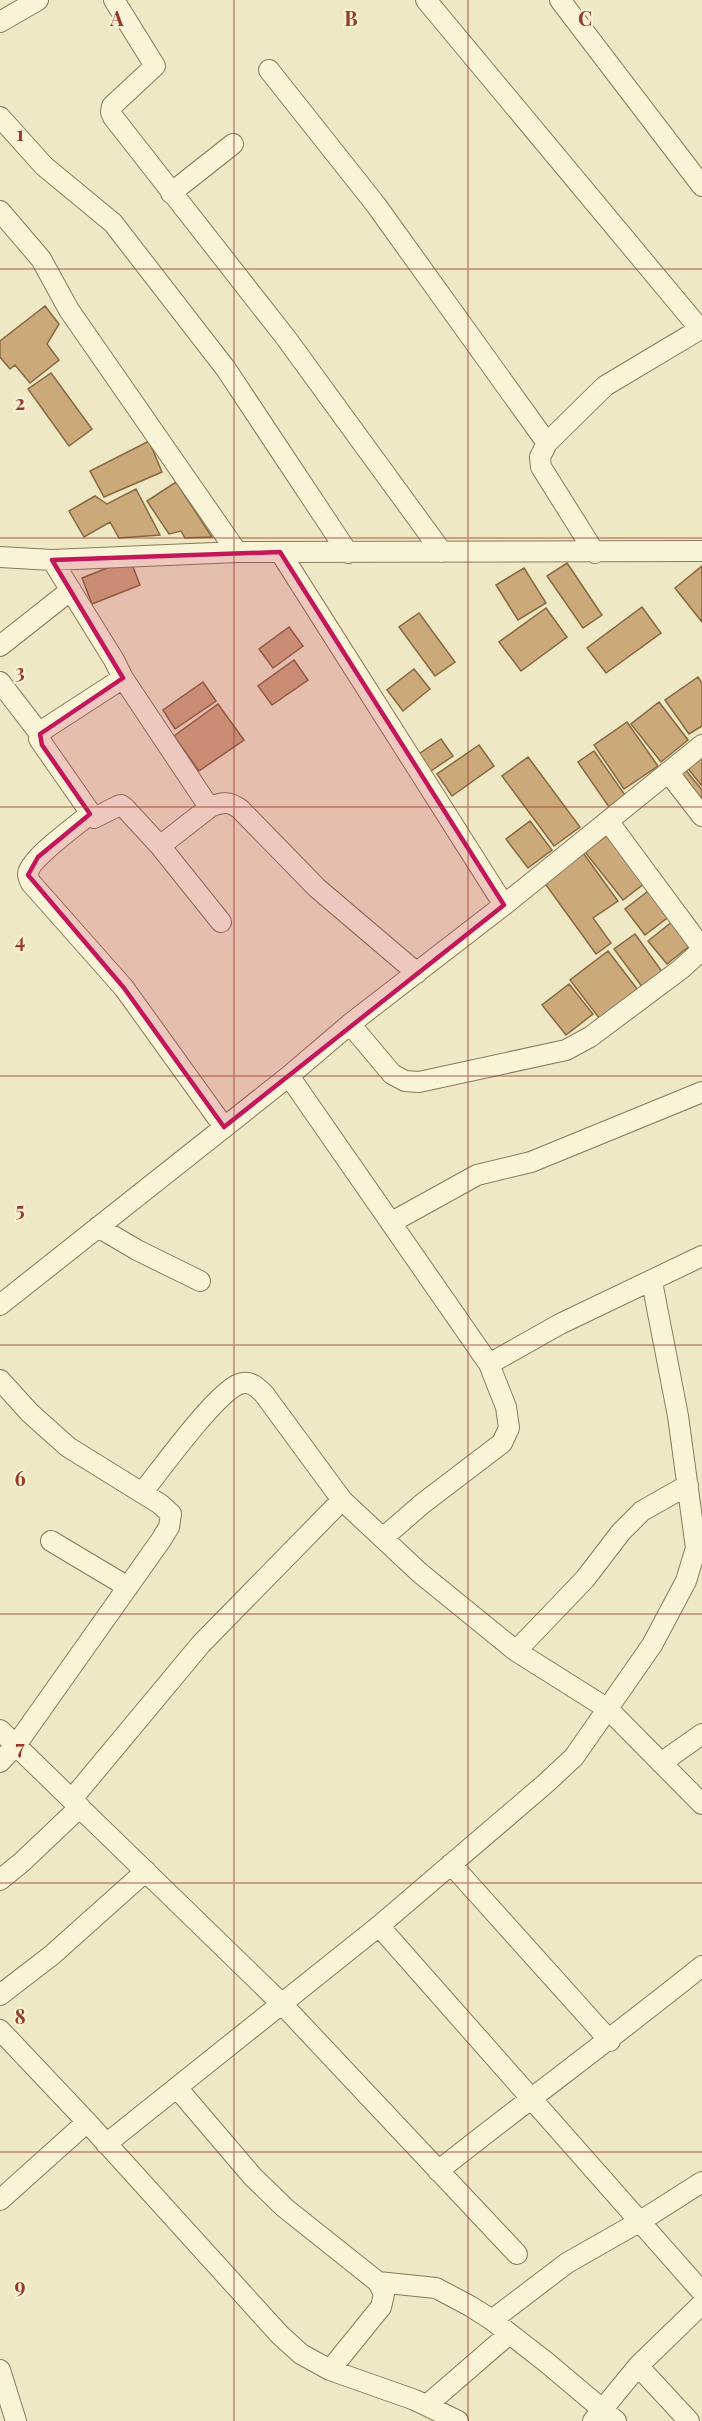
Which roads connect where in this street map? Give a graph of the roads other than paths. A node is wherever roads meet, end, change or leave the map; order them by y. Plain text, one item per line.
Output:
1 (38, 0) edge
2 (114, 0) edge
3 (426, 0) edge
4 (560, 0) edge
5 (0, 22) edge
6 (269, 70) dead end
7 (0, 117) edge
8 (232, 144) dead end
9 (702, 186) edge
10 (171, 193) junction
11 (0, 211) edge
12 (701, 328) edge
13 (547, 443) junction
14 (702, 551) edge
15 (237, 552) junction
16 (279, 552) junction
17 (442, 552) junction
18 (348, 553) junction
19 (595, 553) junction
20 (0, 557) edge
21 (52, 560) junction
22 (71, 591) junction
23 (0, 646) edge
24 (123, 678) junction
25 (0, 682) edge
26 (40, 734) junction
27 (702, 745) edge
28 (668, 772) junction
29 (210, 807) junction
30 (90, 814) junction
31 (702, 816) edge
32 (608, 821) junction
33 (160, 846) junction
34 (504, 905) junction
35 (221, 922) dead end
36 (702, 949) edge
37 (417, 974) junction
38 (350, 1024) junction
39 (289, 1076) junction
40 (702, 1092) edge
41 (225, 1127) junction
42 (392, 1222) junction
43 (98, 1227) junction
44 (702, 1256) edge
45 (200, 1281) dead end
46 (652, 1282) junction
47 (0, 1305) edge
48 (489, 1364) junction
49 (0, 1380) edge
50 (688, 1485) junction
51 (142, 1492) junction
52 (342, 1500) junction
53 (384, 1538) junction
54 (51, 1541) dead end
55 (128, 1587) junction
56 (516, 1651) junction
57 (608, 1709) junction
58 (0, 1730) edge
59 (702, 1734) edge
60 (16, 1745) junction
61 (0, 1762) edge
62 (661, 1763) junction
63 (76, 1803) junction
64 (702, 1804) edge
65 (451, 1864) junction
66 (146, 1871) junction
67 (0, 1880) edge
68 (379, 1926) junction
69 (702, 1966) edge
70 (0, 1995) edge
71 (282, 2004) junction
72 (0, 2030) edge
73 (610, 2041) junction
74 (178, 2089) junction
75 (531, 2098) junction
76 (87, 2122) junction
77 (106, 2144) junction
78 (438, 2171) junction
79 (702, 2182) edge
80 (0, 2200) edge
81 (639, 2222) junction
82 (517, 2254) dead end
83 (378, 2282) junction
84 (702, 2292) edge
85 (702, 2304) edge
86 (492, 2320) junction
87 (508, 2334) junction
88 (638, 2366) junction
89 (0, 2370) edge
90 (330, 2370) junction
91 (427, 2405) junction
92 (603, 2417) edge
93 (16, 2421) edge
94 (458, 2421) edge
95 (689, 2421) edge

1 - 5 street
2 - 10 street
3 - 12 street
4 - 9 street
6 - 13 street
7 - 18 street
8 - 10 street
10 - 17 street
11 - 15 street
12 - 13 street
13 - 19 street
14 - 19 street
15 - 16 street
15 - 21 street
16 - 18 street
16 - 34 street
17 - 18 street
17 - 19 street
20 - 21 street
21 - 22 street
22 - 23 street
22 - 24 street
24 - 26 street
24 - 29 street
25 - 26 street
26 - 30 street
27 - 28 street
28 - 31 street
28 - 32 street
29 - 33 street
29 - 37 street
30 - 33 street
30 - 41 street
32 - 34 street
32 - 36 street
33 - 35 street
34 - 37 street
36 - 38 street
37 - 38 street
38 - 39 street
39 - 41 street
39 - 42 street
40 - 42 street
41 - 43 street
42 - 48 street
43 - 45 street
43 - 47 street
44 - 46 street
46 - 48 street
46 - 50 street
48 - 53 street
49 - 51 street
50 - 56 street
50 - 57 street
51 - 52 street
51 - 55 street
52 - 53 street
52 - 63 street
53 - 56 street
54 - 55 street
55 - 60 street
56 - 57 street
57 - 62 street
57 - 65 street
58 - 60 street
59 - 62 street
60 - 61 street
60 - 63 street
62 - 64 street
63 - 66 street
63 - 67 street
65 - 68 street
65 - 73 street
66 - 70 street
66 - 71 street
68 - 71 street
68 - 75 street
69 - 73 street
71 - 74 street
71 - 78 street
72 - 76 street
73 - 75 street
74 - 77 street
74 - 83 street
75 - 78 street
75 - 81 street
76 - 77 street
76 - 80 street
77 - 90 street
78 - 82 street
79 - 81 street
81 - 84 street
81 - 86 street
83 - 86 street
83 - 90 street
85 - 88 street
86 - 87 street
87 - 91 street
87 - 92 street
88 - 92 street
88 - 95 street
89 - 93 street
90 - 91 street
91 - 94 street

